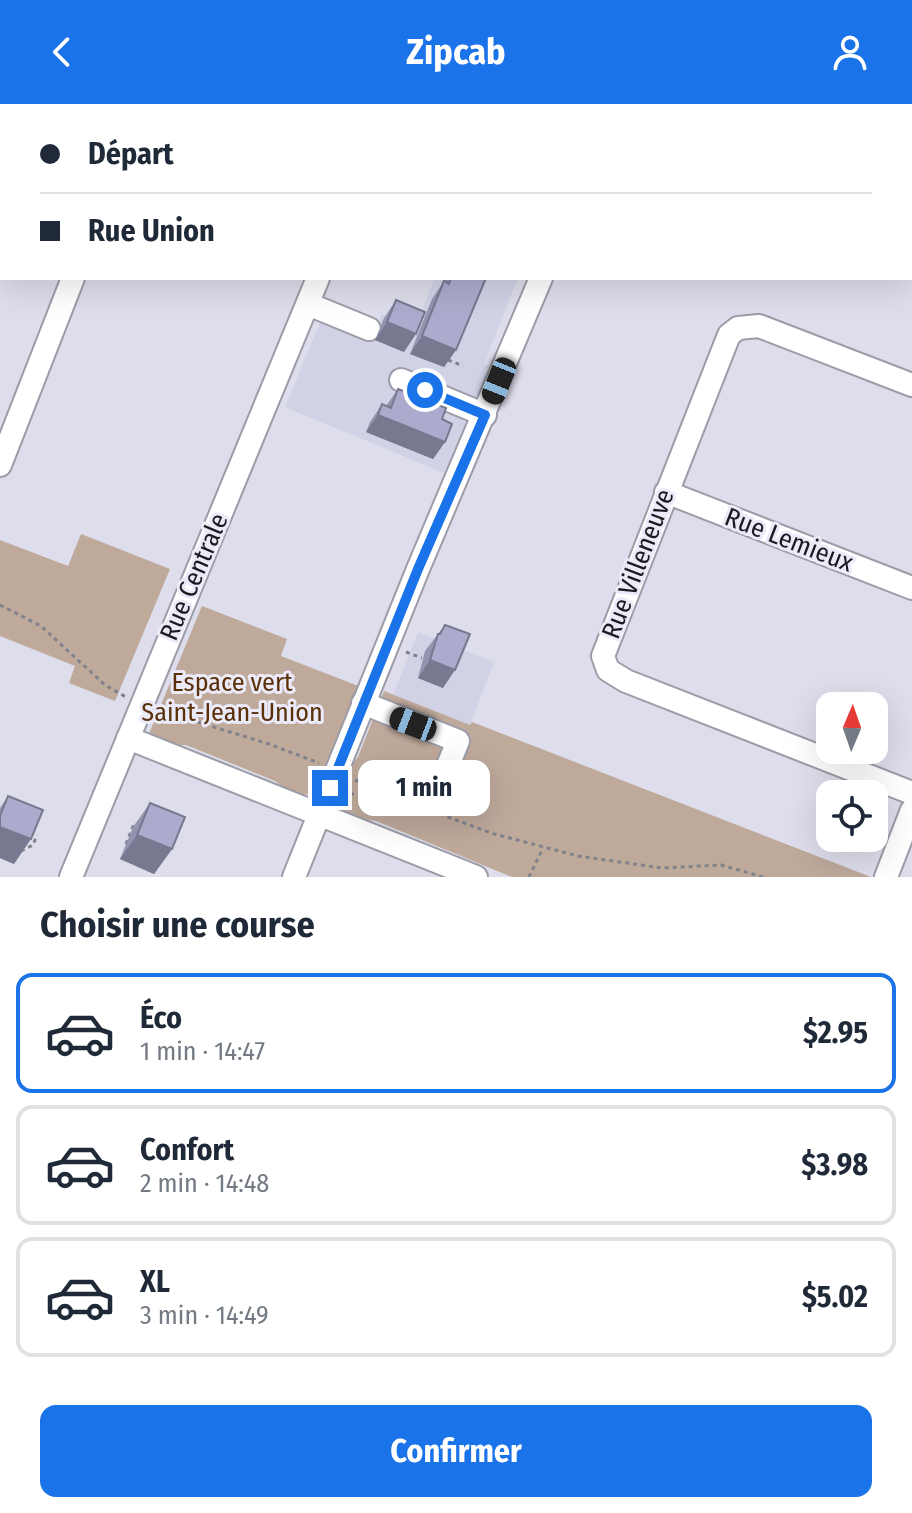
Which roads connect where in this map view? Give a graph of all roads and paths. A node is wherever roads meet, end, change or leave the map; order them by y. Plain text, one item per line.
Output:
1 (72, 280) edge
2 (317, 280) edge
3 (540, 280) edge
4 (308, 304) junction
5 (369, 329) dead end
6 (463, 366) dead end
7 (444, 367) dead end
8 (401, 380) dead end
9 (912, 385) edge
10 (485, 415) junction
11 (5, 440) edge
12 (0, 465) edge
13 (666, 492) junction
14 (912, 588) edge
15 (0, 605) edge
16 (406, 652) dead end
17 (422, 658) dead end
18 (120, 695) dead end
19 (363, 703) junction
20 (156, 709) dead end
21 (128, 738) junction
22 (328, 767) dead end
23 (344, 775) dead end
24 (368, 785) junction
25 (912, 793) edge
26 (350, 794) dead end
27 (433, 806) junction
28 (912, 810) edge
29 (319, 815) junction
30 (134, 824) dead end
31 (37, 835) edge
32 (126, 844) dead end
33 (543, 848) junction
34 (19, 851) edge
35 (71, 877) edge
36 (294, 877) edge
37 (476, 877) edge
38 (529, 877) edge
39 (763, 877) edge
40 (886, 877) edge

1 - 11 street
2 - 4 street, Rue Centrale
3 - 10 street
4 - 5 street
4 - 21 street, Rue Centrale
6 - 7 path
8 - 10 street
9 - 13 street, Rue Villeneuve
10 - 19 street
11 - 12 street
13 - 14 street, Rue Lemieux
13 - 25 street, Rue Villeneuve
15 - 18 path
16 - 17 path
19 - 27 street
19 - 29 street
20 - 22 path
21 - 29 street
21 - 35 street, Rue Centrale
23 - 24 path
24 - 26 path
24 - 27 path
27 - 33 path
28 - 40 street
29 - 36 street
29 - 37 street
30 - 32 path
31 - 34 path
33 - 38 path
33 - 39 path

